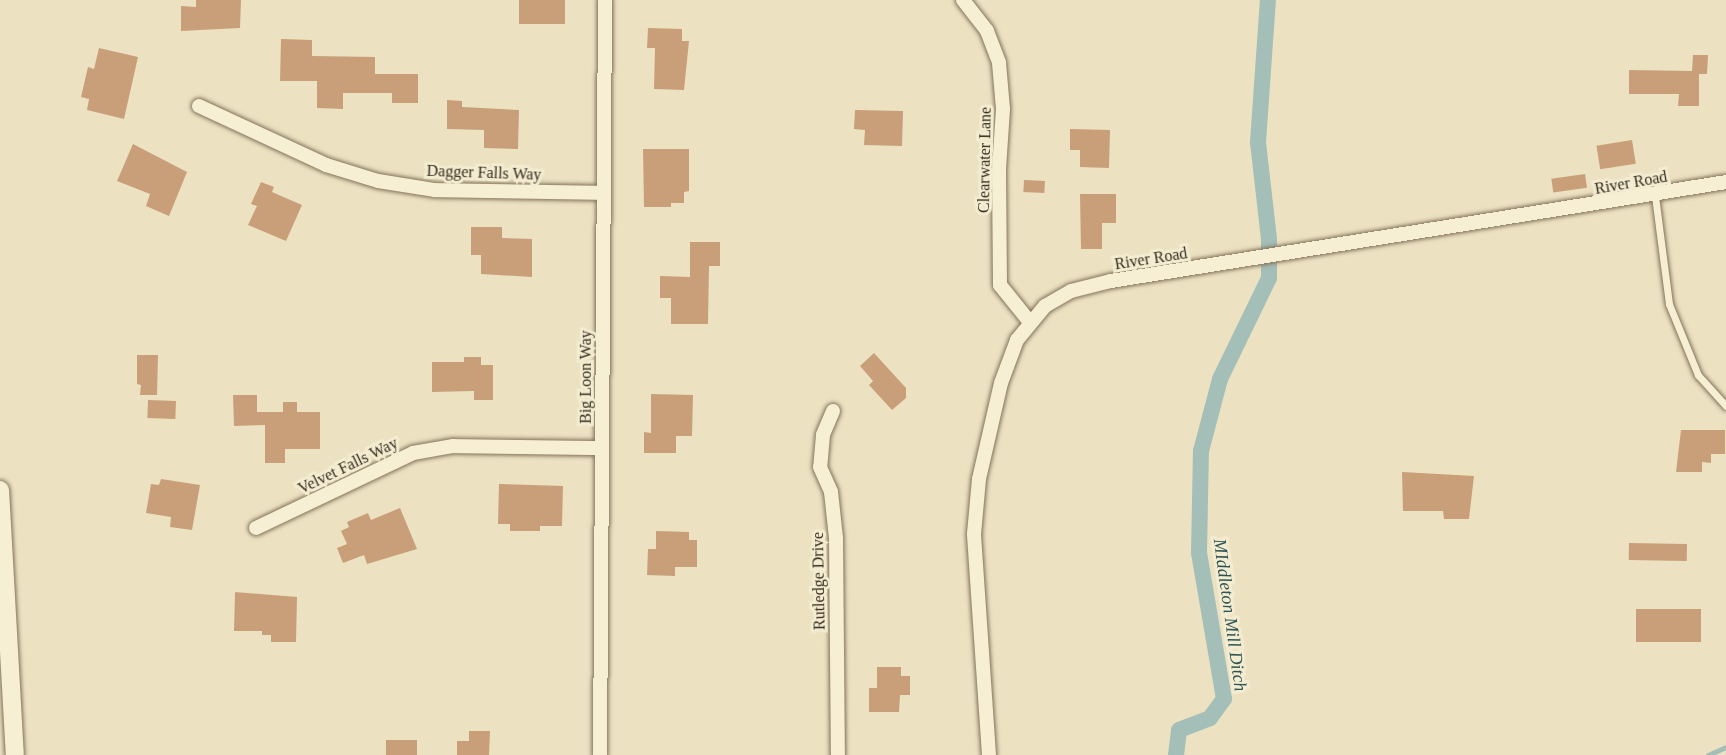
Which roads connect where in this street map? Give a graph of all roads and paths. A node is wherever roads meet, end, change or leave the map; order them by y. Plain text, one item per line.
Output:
1 (604, 0) edge
2 (963, 0) edge
3 (199, 106) dead end
4 (1726, 182) edge
5 (603, 193) junction
6 (1655, 196) junction
7 (1029, 321) junction
8 (1726, 406) edge
9 (833, 411) dead end
10 (602, 448) junction
11 (0, 490) edge
12 (256, 528) dead end
13 (6, 687) edge
14 (15, 755) edge
15 (600, 755) edge
16 (838, 755) edge
17 (989, 755) edge

1 - 5 street, Big Loon Way
2 - 7 street, Clearwater Lane
3 - 5 street, Dagger Falls Way
4 - 6 street, River Road
5 - 10 street, Big Loon Way
6 - 7 street, River Road
6 - 8 lane
7 - 17 street, River Road
9 - 16 street, Rutledge Drive
10 - 12 street, Velvet Falls Way
10 - 15 street, Big Loon Way
11 - 13 street
13 - 14 street

